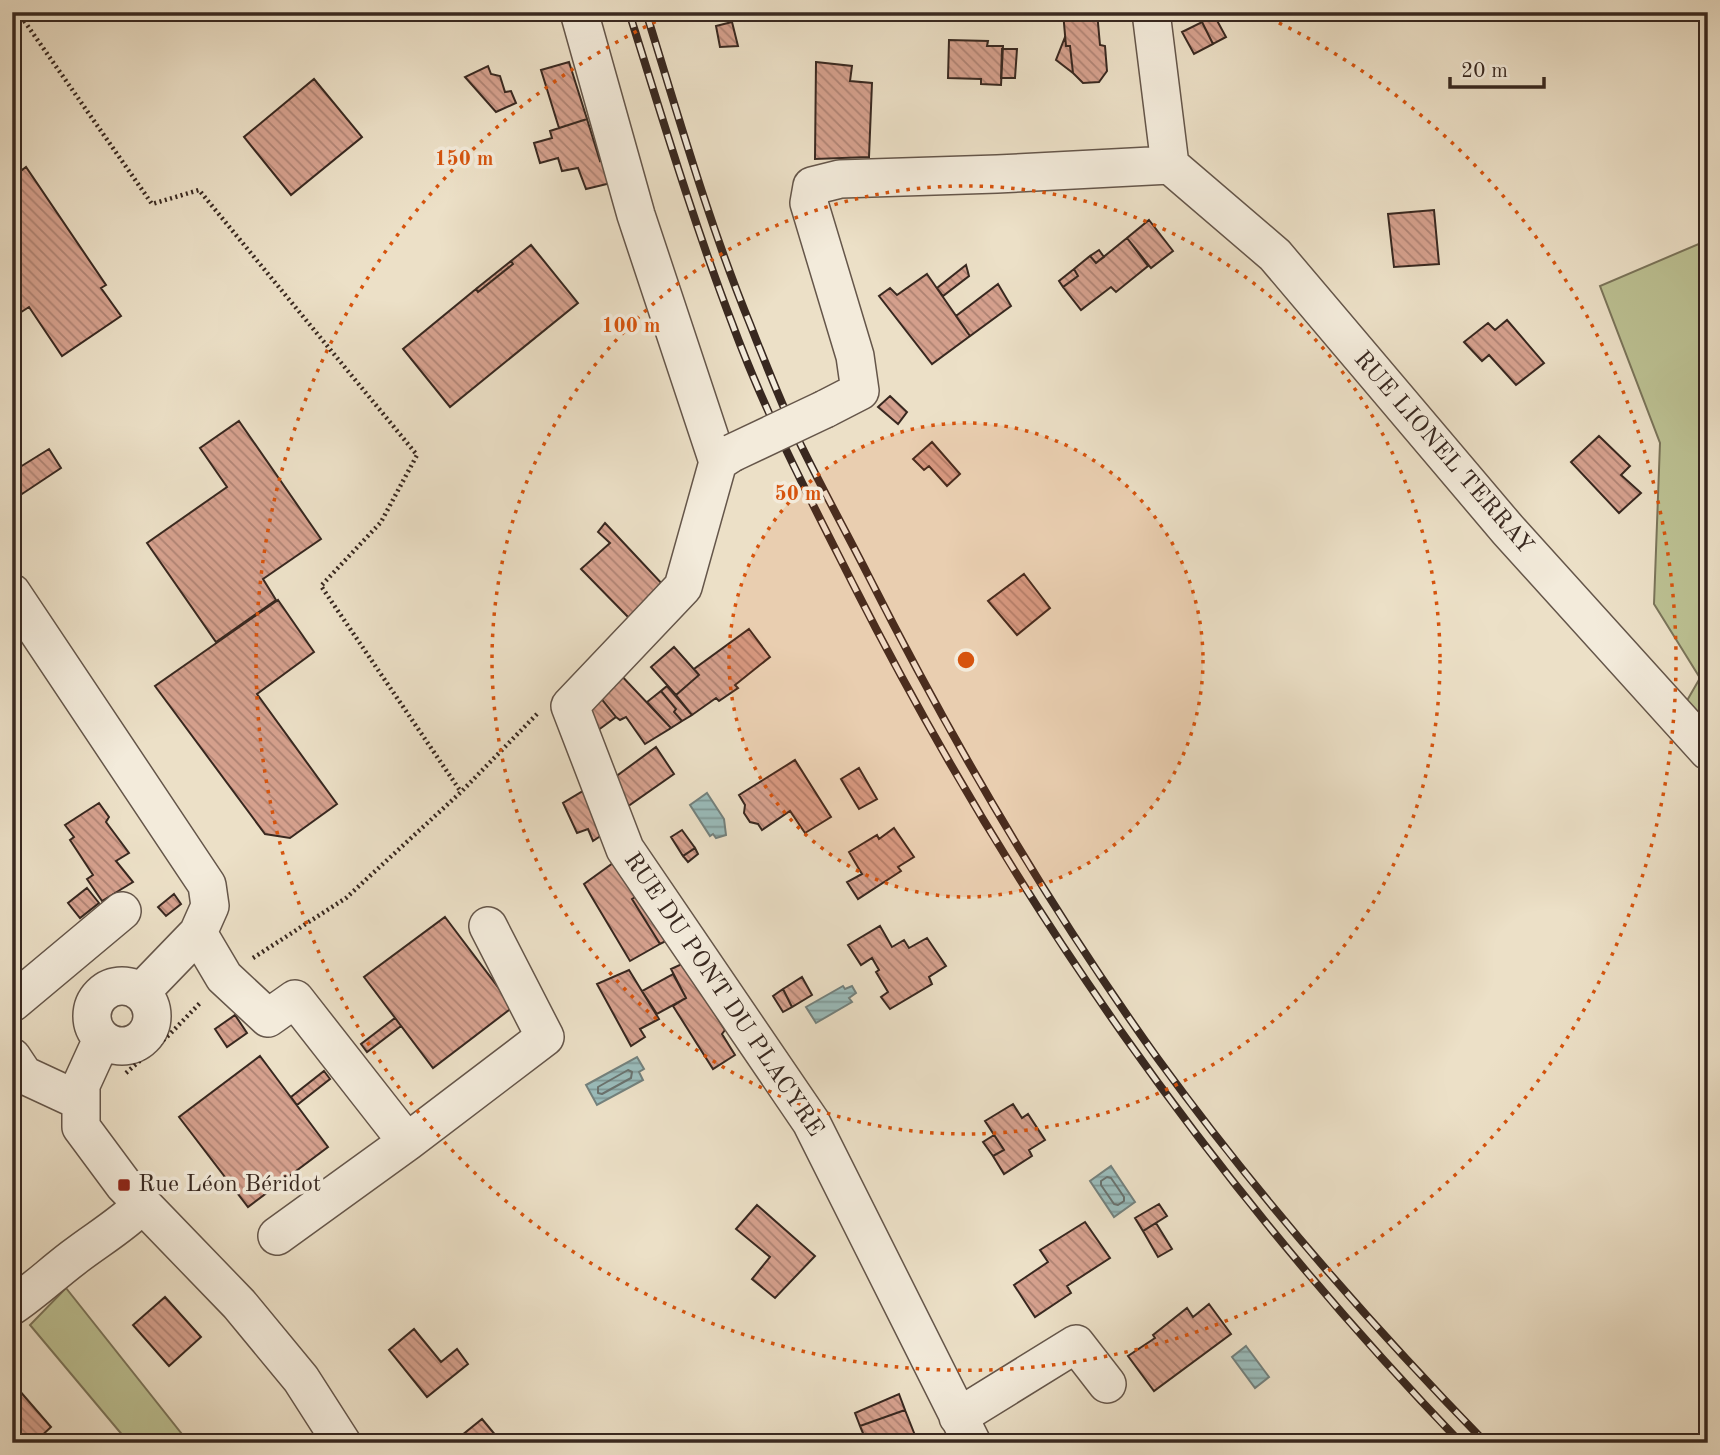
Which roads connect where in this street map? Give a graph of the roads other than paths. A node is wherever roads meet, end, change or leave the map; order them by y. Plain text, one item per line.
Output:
1 (579, 12) edge
2 (1151, 12) edge
3 (1170, 165) junction
4 (725, 457) junction
5 (12, 593) edge
6 (1708, 751) edge
7 (122, 911) dead end
8 (488, 926) dead end
9 (198, 933) junction
10 (12, 1003) edge
11 (12, 1057) edge
12 (80, 1114) junction
13 (407, 1142) junction
14 (142, 1205) junction
15 (277, 1236) dead end
16 (12, 1306) edge
17 (1107, 1384) dead end
18 (965, 1430) edge
19 (342, 1443) edge

1 - 4 street
2 - 3 street
3 - 4 street, bridge
3 - 6 street, RUE LIONEL TERRAY
4 - 18 street, RUE DU PONT DU PLACYRE
5 - 9 street
7 - 10 street
8 - 13 street
9 - 12 street
9 - 13 street
11 - 12 street
12 - 14 street
13 - 15 street
14 - 16 street
14 - 19 street
17 - 18 street

